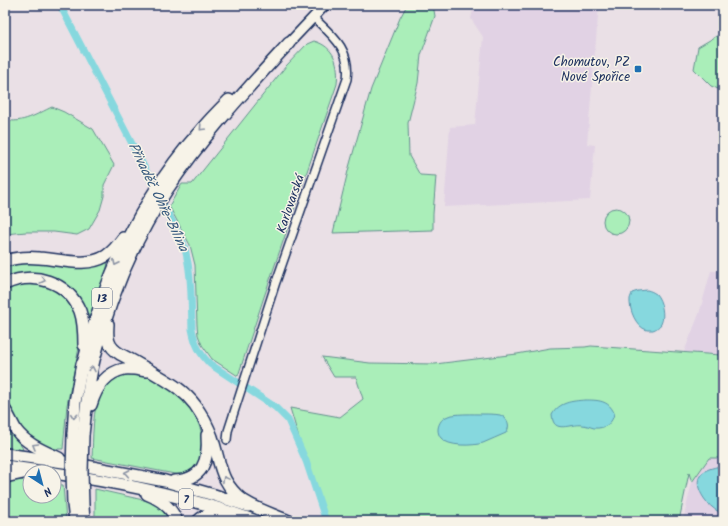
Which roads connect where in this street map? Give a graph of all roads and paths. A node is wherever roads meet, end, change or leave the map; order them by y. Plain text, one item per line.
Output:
1 (325, 5) edge
2 (314, 17) junction
3 (289, 43) joint
4 (175, 170) junction
5 (134, 225) junction
6 (5, 262) edge
7 (5, 284) edge
8 (112, 302) junction
9 (81, 371) junction
10 (151, 371) junction
11 (5, 410) edge
12 (200, 413) junction
13 (78, 434) junction
14 (227, 440) dead end
15 (5, 454) edge
16 (71, 463) junction
17 (5, 466) edge
18 (22, 468) edge
19 (22, 474) edge
20 (62, 474) edge
21 (5, 477) edge
22 (165, 481) junction
23 (126, 485) junction
24 (78, 505) junction
25 (266, 512) junction
26 (251, 519) edge
27 (74, 521) edge
28 (84, 521) edge
29 (177, 521) edge
30 (198, 521) edge
31 (289, 521) edge

1 - 2 main road, 13
2 - 3 main road, 13
2 - 14 street, Karlovarská
3 - 4 highway, 13
4 - 5 highway, 13
4 - 8 highway, 13
5 - 6 highway
5 -> 9 highway, 13
7 -> 9 highway
8 - 10 highway
13 -> 8 highway, 13
9 -> 13 highway, 13
10 - 12 highway
10 - 13 highway
16 -> 11 highway
12 - 22 highway
25 -> 12 highway
13 - 24 highway, 13, bridge
15 - 16 highway, 7
22 -> 16 highway, 7
17 - 18 highway
19 - 21 highway
20 - 23 highway, 7
22 - 25 highway, 7
23 - 26 highway, 7
23 - 29 highway
24 - 27 highway, 13
24 - 28 highway, 13
25 - 31 highway, 7
26 - 30 highway

